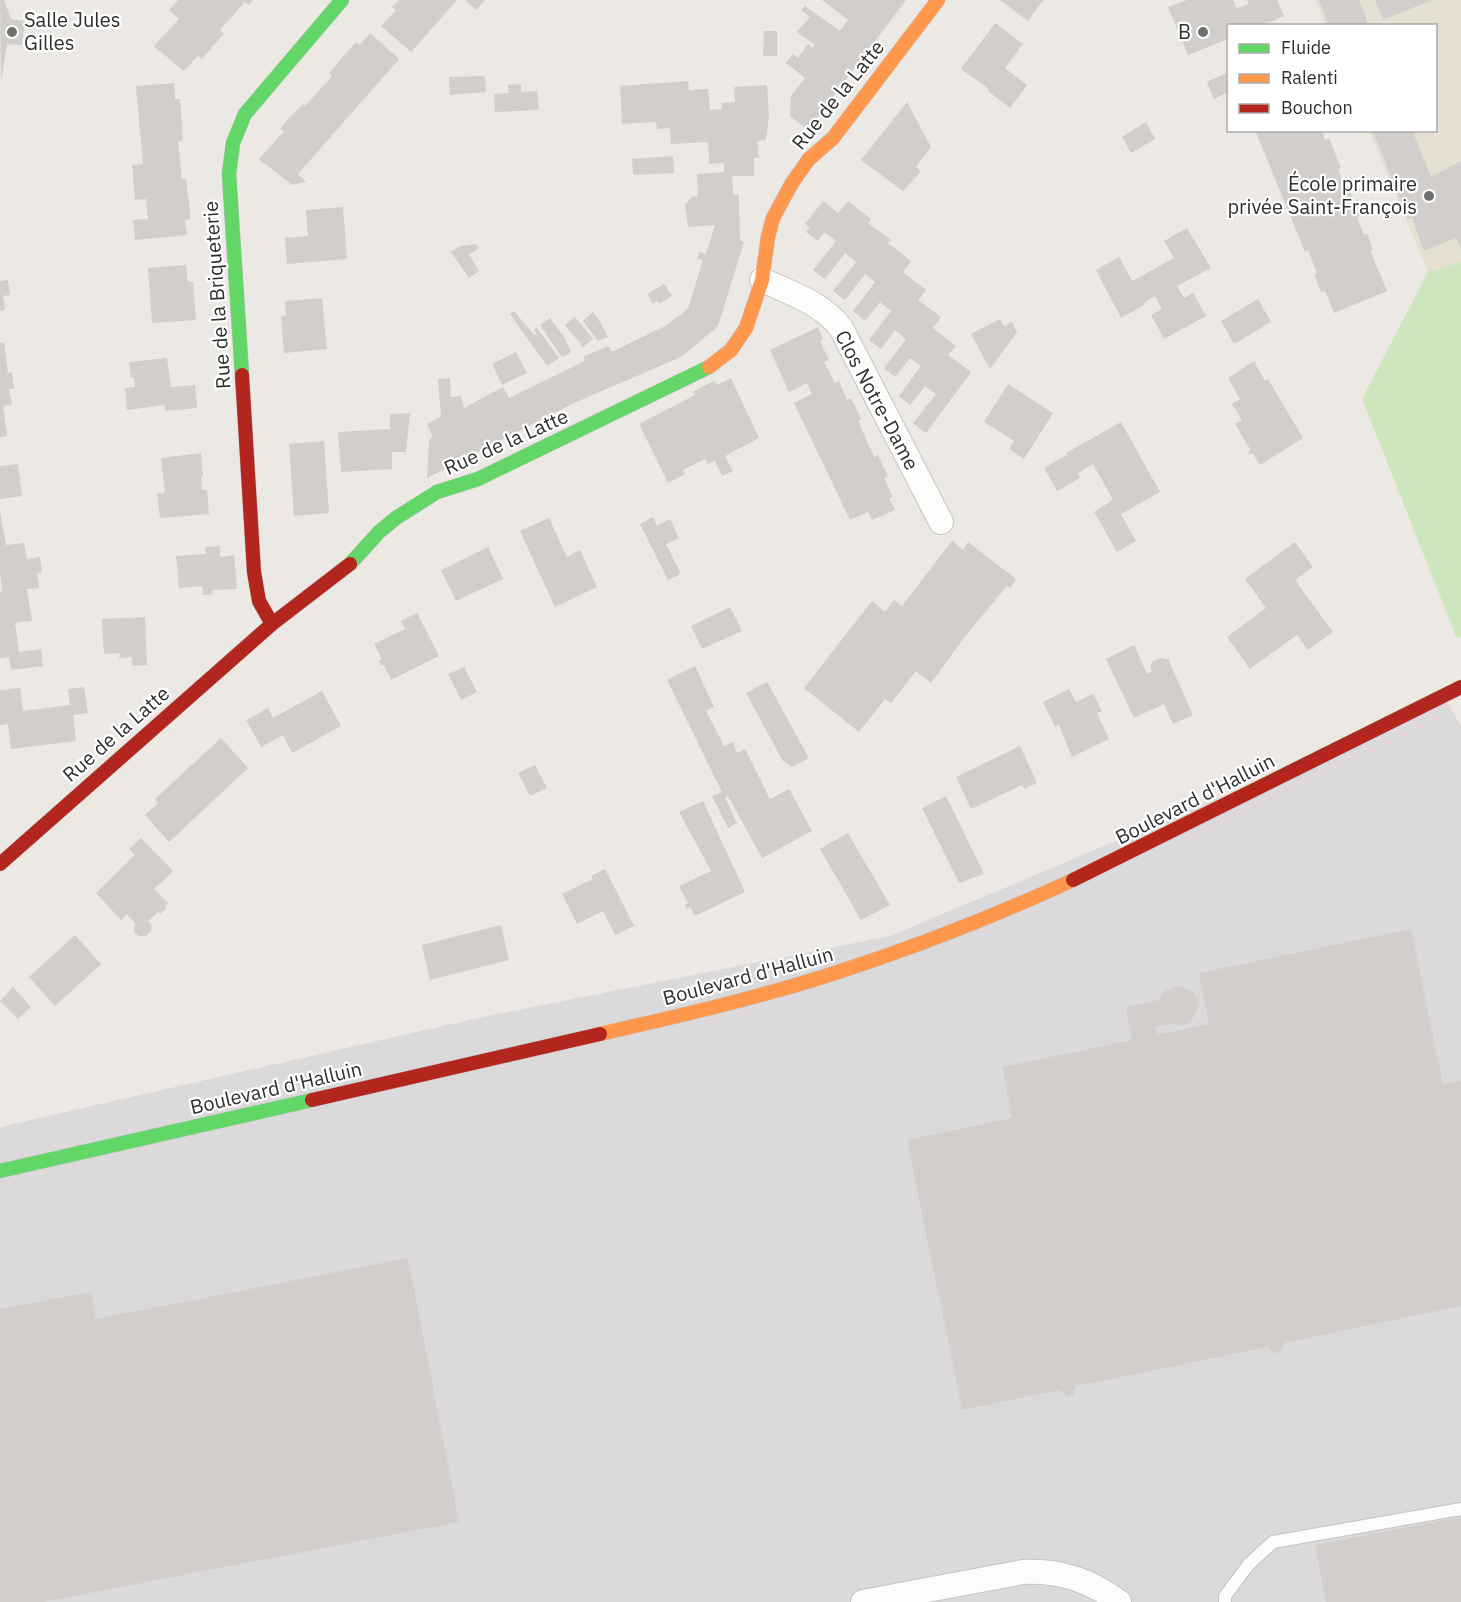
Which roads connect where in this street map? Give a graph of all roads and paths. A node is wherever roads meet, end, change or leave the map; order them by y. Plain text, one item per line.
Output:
1 (342, 0) edge
2 (938, 0) edge
3 (762, 280) junction
4 (941, 522) dead end
5 (272, 624) junction
6 (1461, 687) edge
7 (0, 864) edge
8 (0, 1172) edge
9 (1461, 1509) edge
10 (863, 1602) edge
11 (1119, 1602) edge
12 (1225, 1602) edge

1 - 5 street, Rue de la Briqueterie
2 - 3 street, Rue de la Latte
3 - 4 street, Clos Notre-Dame
3 - 5 street, Rue de la Latte
5 - 7 street, Rue de la Latte
6 - 8 street, Boulevard d'Halluin
9 - 12 lane
10 - 11 street

